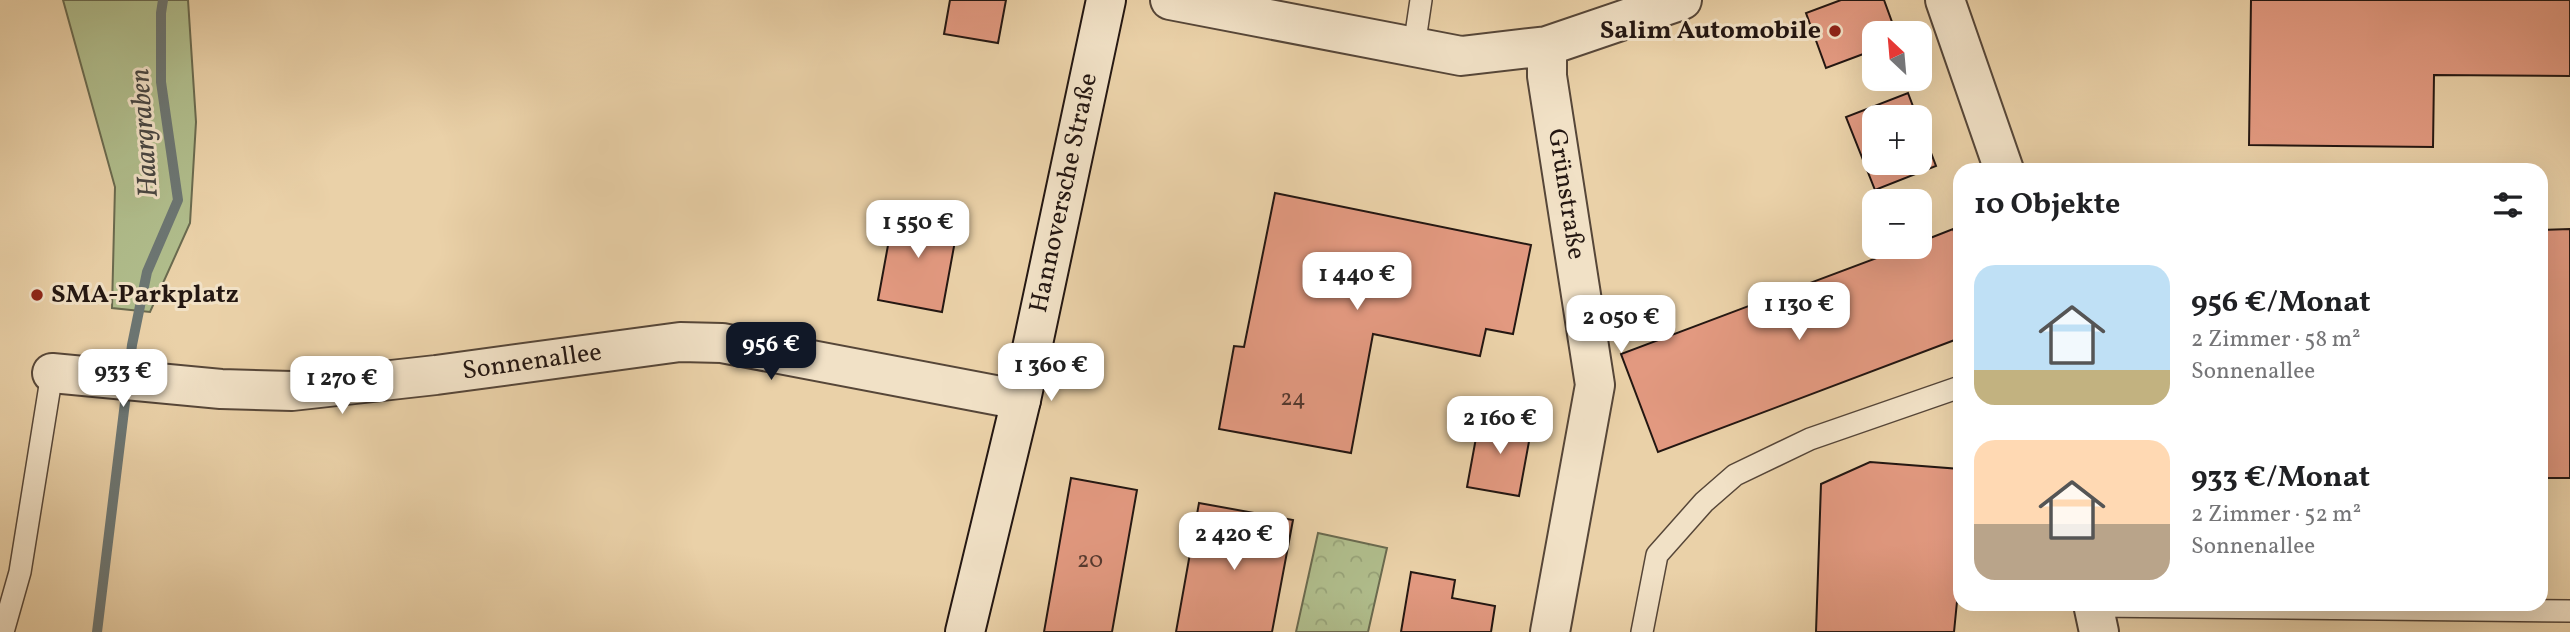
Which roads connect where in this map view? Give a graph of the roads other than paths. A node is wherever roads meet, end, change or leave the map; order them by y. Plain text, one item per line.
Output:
1 (1106, 0) edge
2 (1170, 0) edge
3 (1421, 0) edge
4 (1682, 0) edge
5 (1945, 0) edge
6 (1547, 46) junction
7 (1414, 47) junction
8 (2002, 163) edge
9 (52, 373) joint
10 (1953, 389) edge
11 (1021, 400) junction
12 (2570, 611) edge
13 (2096, 614) edge
14 (3, 632) edge
15 (965, 632) edge
16 (1550, 632) edge
17 (1642, 632) edge

1 - 11 street, Hannoversche Straße
2 - 7 street
3 - 7 lane
4 - 6 street
5 - 8 street
6 - 7 street
6 - 16 street, Grünstraße
9 - 11 street, Sonnenallee
9 - 14 lane, Sonnenallee
10 - 17 lane
11 - 15 street, Hannoversche Straße
12 - 13 lane

